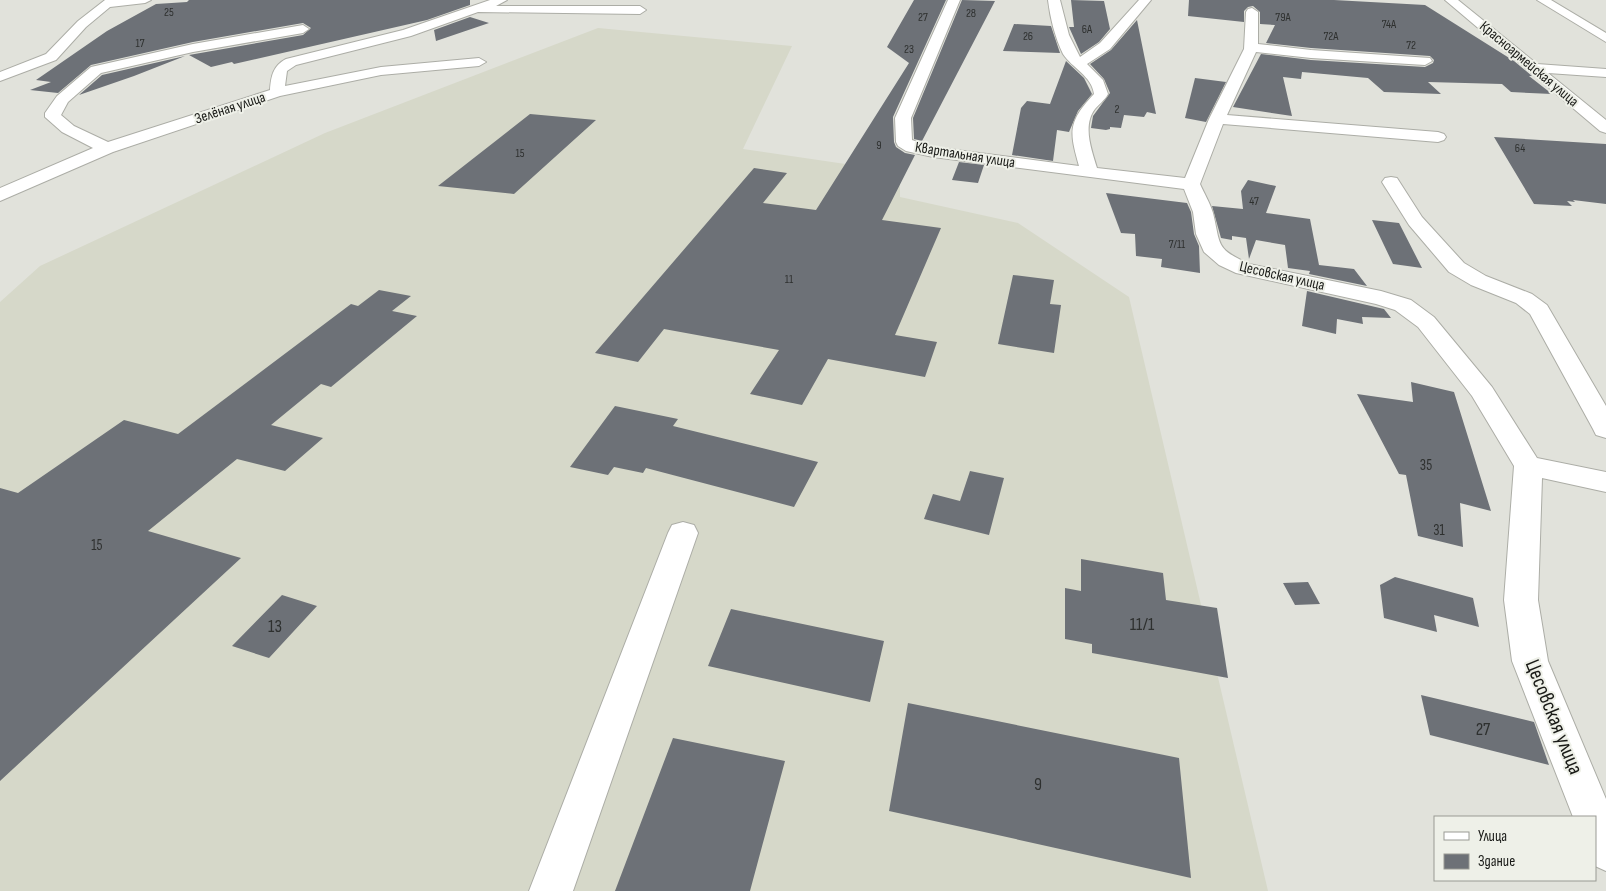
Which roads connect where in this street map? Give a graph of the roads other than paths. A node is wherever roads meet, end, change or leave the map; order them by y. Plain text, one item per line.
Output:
1 (145, 0) edge
2 (501, 0) edge
3 (954, 0) edge
4 (1054, 0) edge
5 (1145, 0) edge
6 (1451, 0) edge
7 (1544, 0) edge
8 (110, 2) edge
9 (474, 9) junction
10 (640, 10) dead end
11 (1252, 12) dead end
12 (303, 28) dead end
13 (1606, 38) edge
14 (1251, 46) junction
15 (51, 57) junction
16 (1424, 61) dead end
17 (479, 62) dead end
18 (1078, 64) junction
19 (1533, 68) junction
20 (96, 70) junction
21 (1606, 73) edge
22 (0, 77) edge
23 (277, 92) junction
24 (1217, 119) junction
25 (1606, 128) edge
26 (1438, 136) dead end
27 (107, 148) junction
28 (1090, 173) junction
29 (1391, 182) dead end
30 (1191, 184) junction
31 (0, 195) edge
32 (1606, 429) edge
33 (1528, 466) junction
34 (1606, 482) edge
35 (683, 532) dead end
36 (1593, 816) edge
37 (1596, 824) edge
38 (1606, 850) edge
39 (552, 891) edge

1 - 8 street
2 - 9 street, Зелёная улица
3 - 28 street, Квартальная улица
4 - 18 street
5 - 18 street
6 - 19 street, Красноармейская улица
7 - 13 street
8 - 15 street
9 - 10 street
9 - 23 street, Зелёная улица
11 - 14 street
12 - 20 street
14 - 16 street
14 - 24 street
15 - 20 street
15 - 22 street
17 - 23 street
18 - 28 street
19 - 21 street
19 - 25 street, Красноармейская улица
20 - 27 street
23 - 27 street, Зелёная улица
24 - 26 street
24 - 30 street
27 - 31 street, Зелёная улица
28 - 30 street
29 - 32 street
30 - 33 street, Цесовская улица
33 - 34 street
33 - 36 street, Цесовская улица
35 - 39 street
37 - 38 street, Цесовская улица

